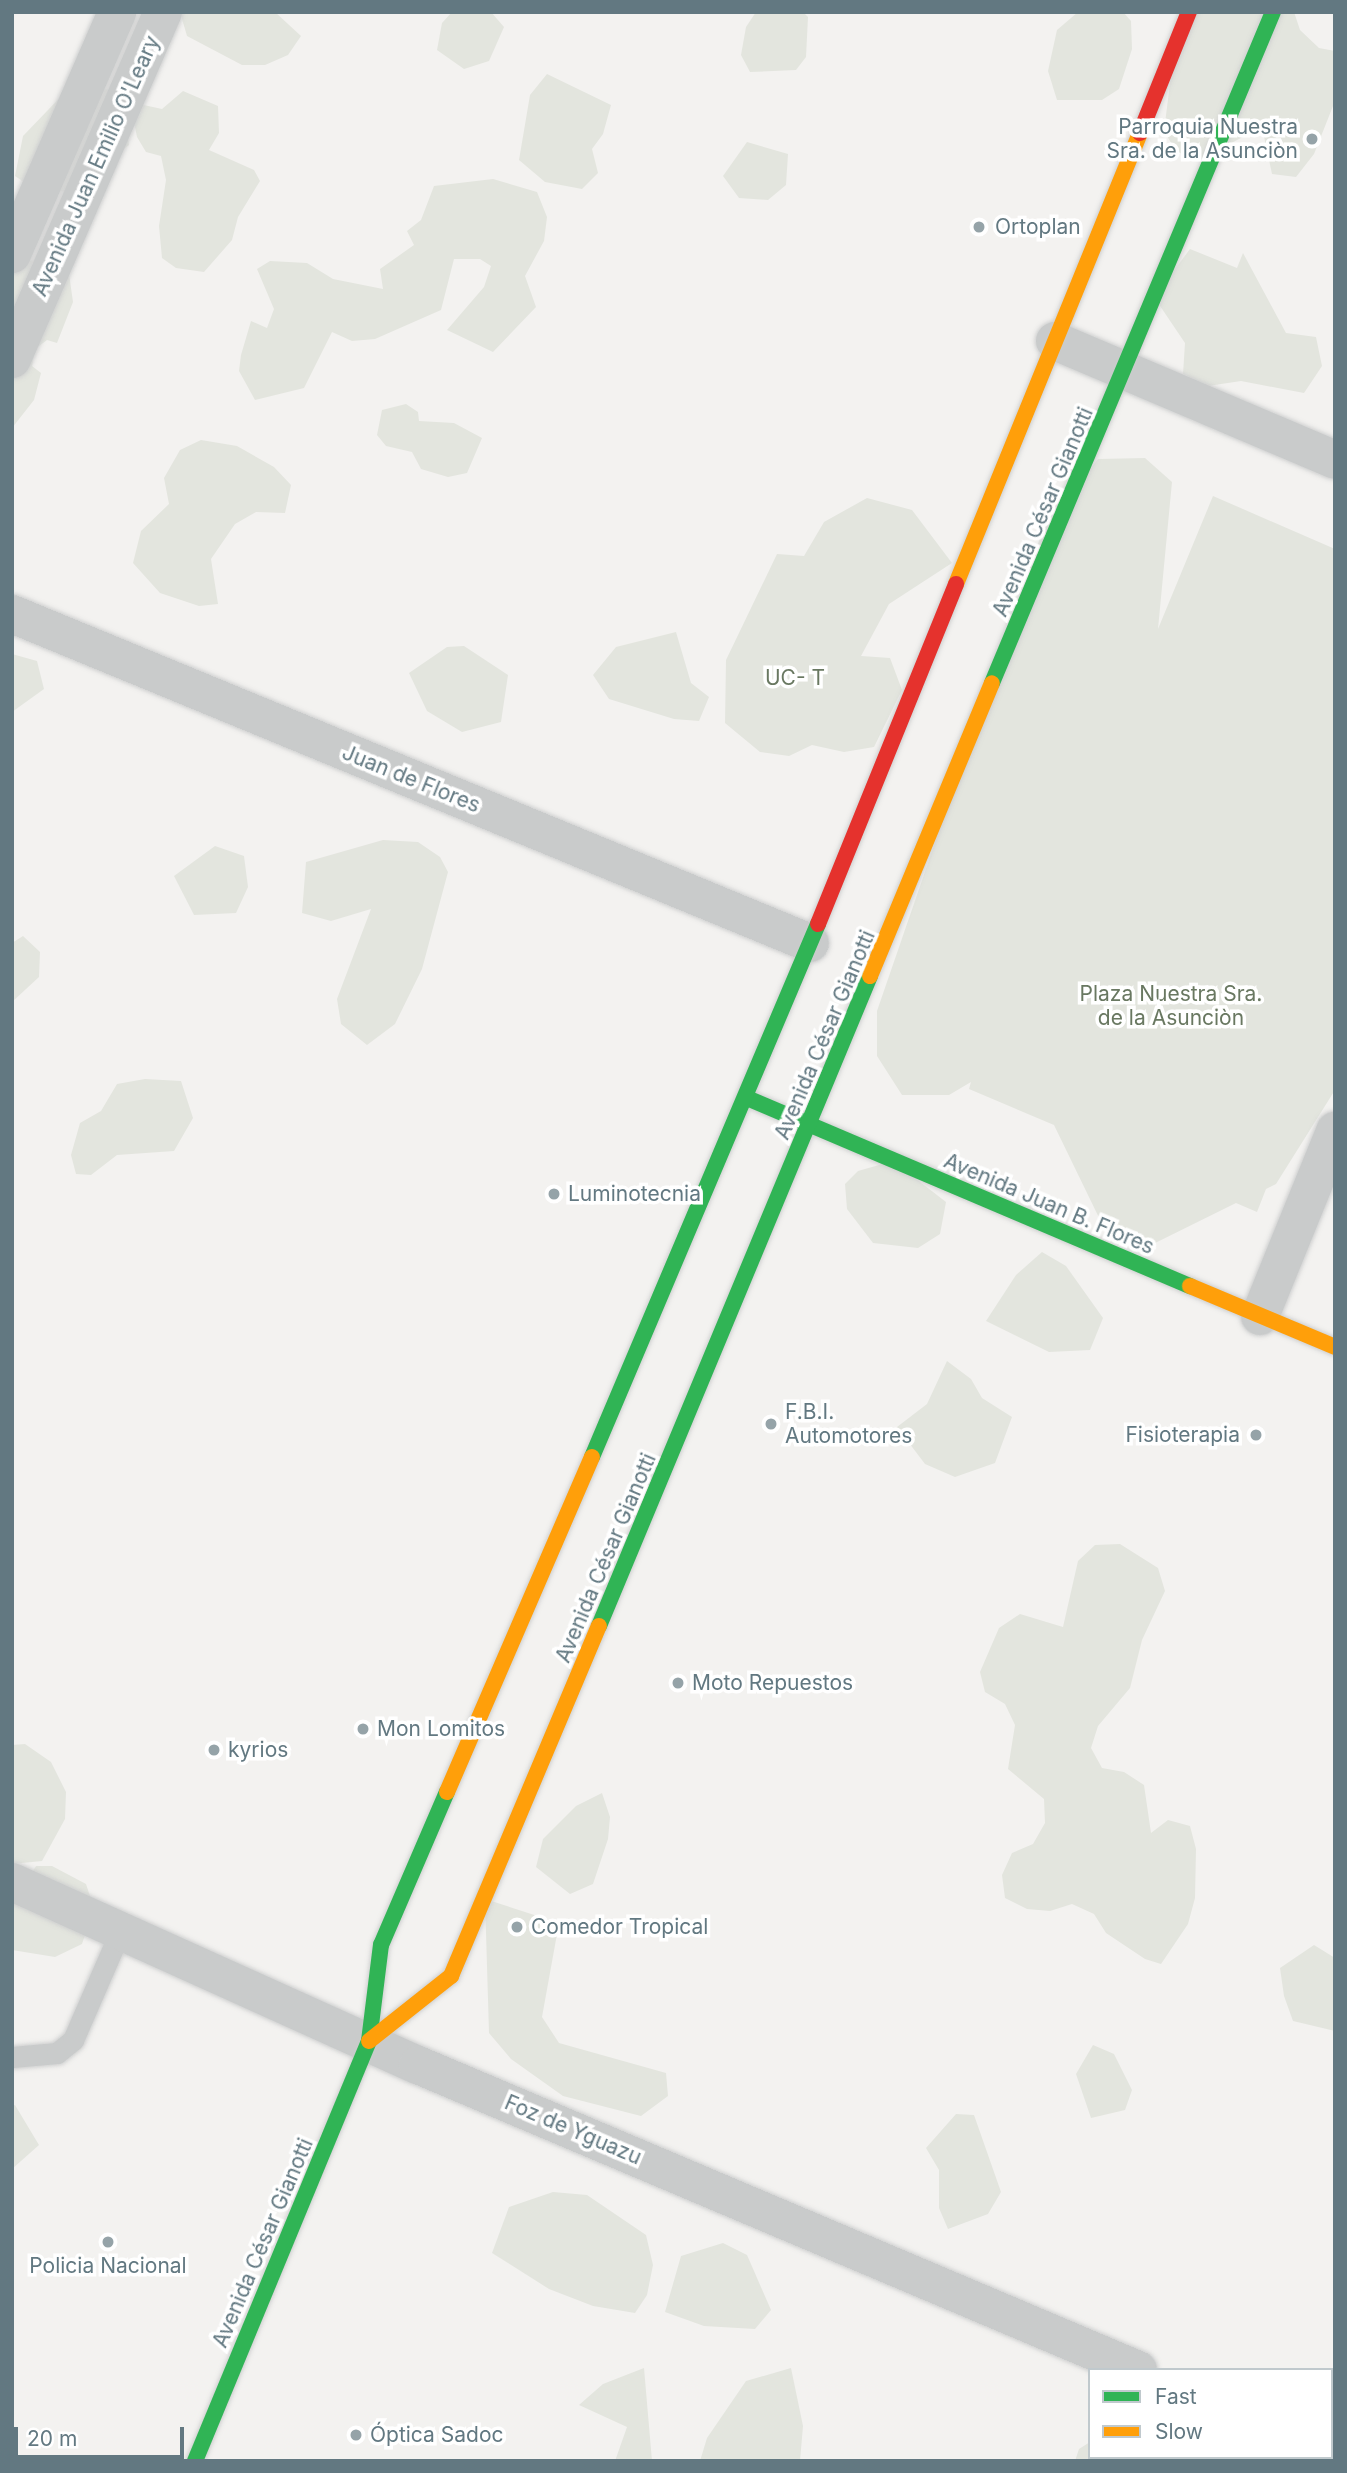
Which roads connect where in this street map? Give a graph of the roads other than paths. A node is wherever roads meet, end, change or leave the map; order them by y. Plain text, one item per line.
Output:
1 (117, 12) edge
2 (163, 12) edge
3 (1189, 12) edge
4 (1273, 12) edge
5 (12, 254) edge
6 (1055, 341) junction
7 (12, 359) edge
8 (1124, 371) junction
9 (1335, 460) edge
10 (12, 614) edge
11 (810, 943) junction
12 (747, 1098) junction
13 (810, 1126) junction
14 (1335, 1131) edge
15 (1260, 1316) junction
16 (1335, 1347) edge
17 (12, 1882) edge
18 (120, 1932) junction
19 (369, 2041) junction
20 (12, 2057) edge
21 (1133, 2368) edge
22 (195, 2461) edge

1 - 5 street, Avenida Juan Emilio O'Leary
2 - 7 street, Avenida Juan Emilio O'Leary
3 - 6 street, Avenida César Gianotti
4 - 8 street, Avenida César Gianotti
6 - 8 street
6 - 11 street, Avenida César Gianotti
8 - 9 street
8 - 13 street, Avenida César Gianotti
10 - 11 street, Juan de Flores
11 - 12 street, Avenida César Gianotti
12 - 13 street, Avenida Juan B. Flores
12 - 19 street, Avenida César Gianotti
13 - 15 street, Avenida Juan B. Flores
13 - 19 street, Avenida César Gianotti
14 - 15 street
15 - 16 street, Avenida Juan B. Flores
17 - 18 street, Foz de Yguazu
18 - 19 street, Foz de Yguazu
18 - 20 lane
19 - 21 street, Foz de Yguazu
19 - 22 street, Avenida César Gianotti

